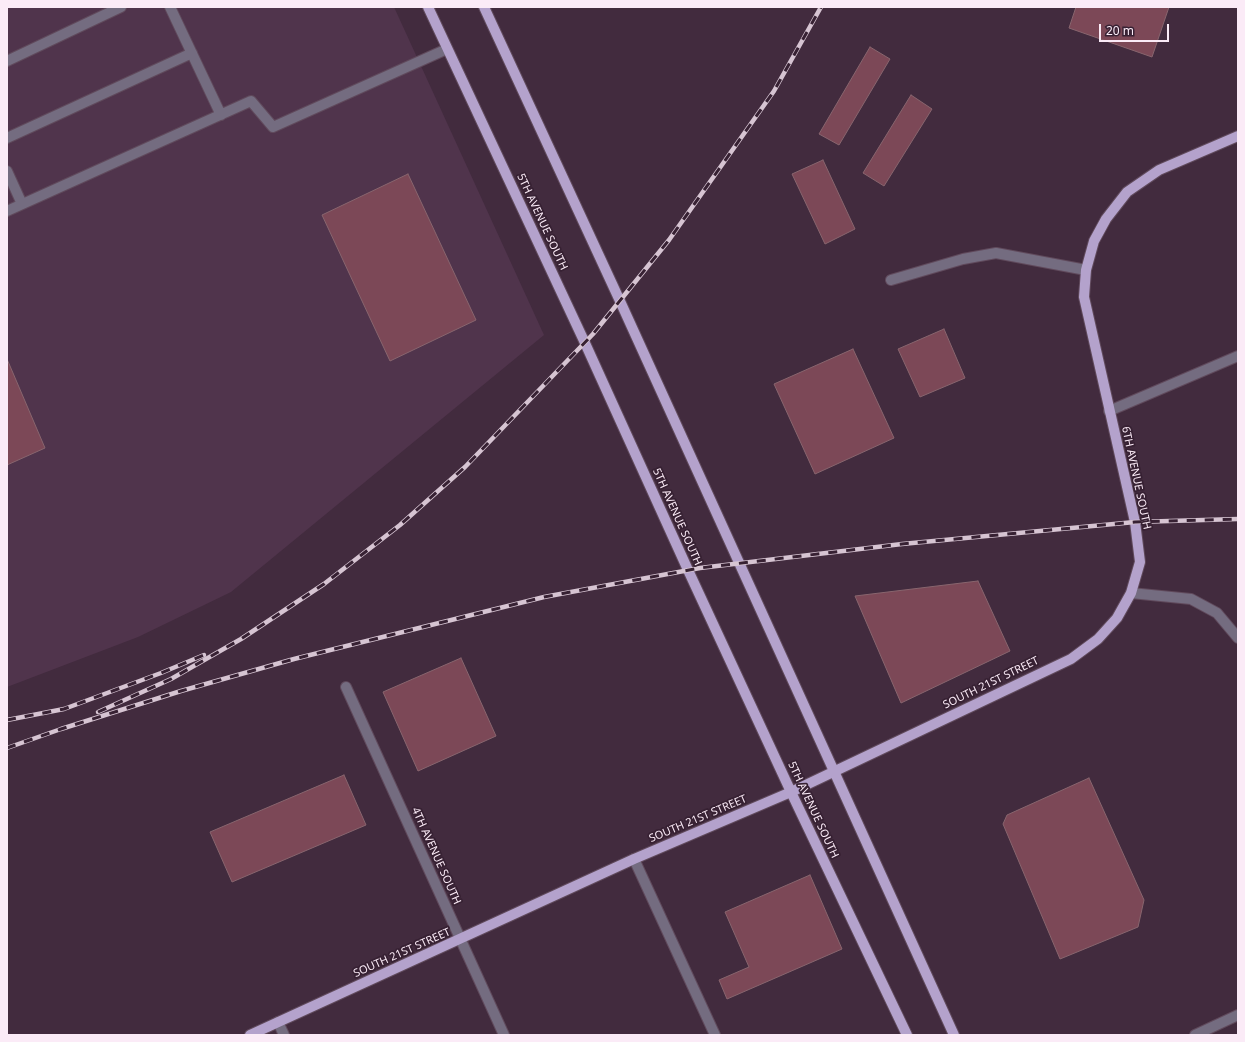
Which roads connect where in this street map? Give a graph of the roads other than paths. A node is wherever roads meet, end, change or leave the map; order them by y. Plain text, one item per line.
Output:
1 (121, 7) edge
2 (170, 7) edge
3 (428, 7) edge
4 (484, 7) edge
5 (448, 50) junction
6 (192, 53) junction
7 (7, 61) edge
8 (221, 115) junction
9 (1238, 136) edge
10 (7, 138) edge
11 (7, 171) edge
12 (22, 204) junction
13 (7, 211) edge
14 (1086, 270) junction
15 (891, 280) dead end
16 (1238, 356) edge
17 (1109, 411) junction
18 (1131, 593) junction
19 (1238, 638) edge
20 (346, 686) dead end
21 (833, 772) junction
22 (791, 792) junction
23 (634, 859) junction
24 (461, 939) junction
25 (1238, 1015) edge
26 (278, 1022) junction
27 (250, 1035) edge
28 (284, 1035) edge
29 (504, 1035) edge
30 (715, 1035) edge
31 (908, 1035) edge
32 (954, 1035) edge
33 (1194, 1035) edge

1 - 7 street
2 - 6 street
3 - 5 main road, 5TH AVENUE SOUTH
4 - 21 main road
5 - 8 street
5 - 22 main road, 5TH AVENUE SOUTH
6 - 8 street
6 - 10 street
8 - 12 street
9 - 14 main road, 6TH AVENUE SOUTH
11 - 12 street
12 - 13 street
14 - 15 street
14 - 17 main road, 6TH AVENUE SOUTH
16 - 17 street
17 - 18 main road, 6TH AVENUE SOUTH
18 - 19 street
18 - 21 main road, SOUTH 21ST STREET
20 - 24 street, 4TH AVENUE SOUTH
21 - 22 main road, SOUTH 21ST STREET
21 - 32 main road
22 - 23 main road, SOUTH 21ST STREET
22 - 31 main road, 5TH AVENUE SOUTH
23 - 24 main road, SOUTH 21ST STREET
23 - 30 street
24 - 26 main road, SOUTH 21ST STREET
24 - 29 street, 4TH AVENUE SOUTH
25 - 33 street
26 - 27 main road, SOUTH 21ST STREET
26 - 28 street

